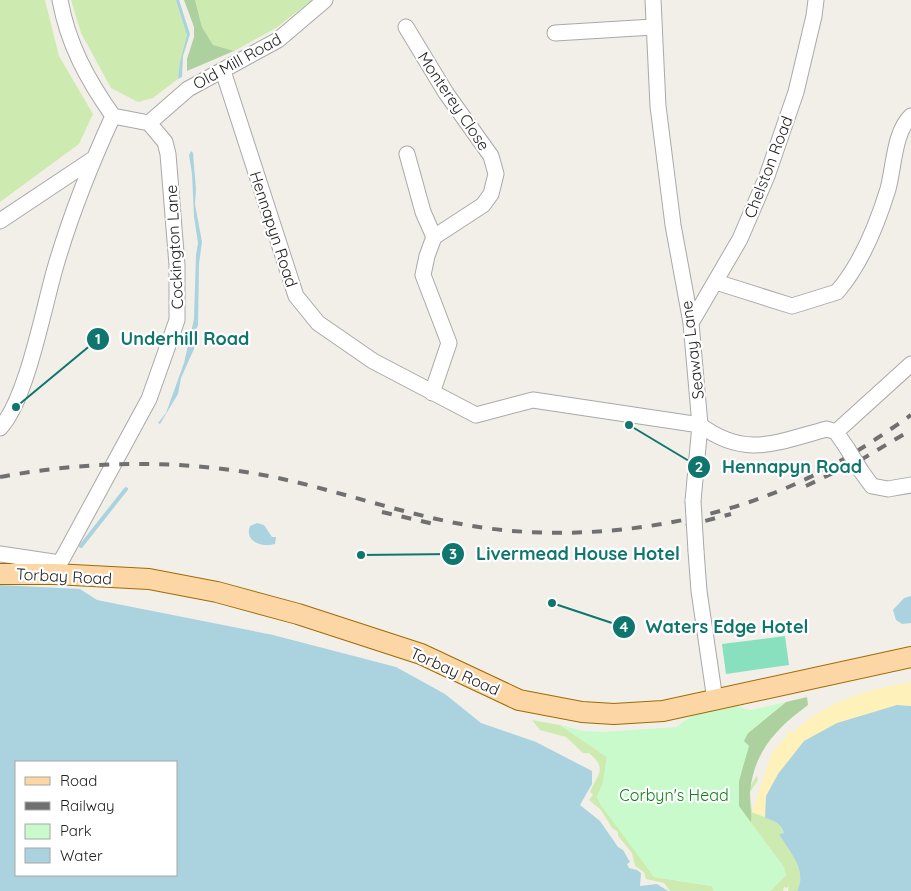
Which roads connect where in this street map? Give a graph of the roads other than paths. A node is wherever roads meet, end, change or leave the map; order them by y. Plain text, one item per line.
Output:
1 (60, 0) edge
2 (325, 0) edge
3 (653, 0) edge
4 (816, 0) edge
5 (406, 27) dead end
6 (653, 27) junction
7 (555, 32) dead end
8 (223, 71) junction
9 (113, 116) junction
10 (911, 116) edge
11 (149, 122) junction
12 (407, 154) dead end
13 (93, 159) junction
14 (0, 221) edge
15 (434, 237) junction
16 (716, 282) junction
17 (691, 323) junction
18 (911, 364) edge
19 (432, 393) junction
20 (700, 425) junction
21 (0, 428) edge
22 (836, 432) junction
23 (911, 486) edge
24 (0, 554) edge
25 (57, 568) junction
26 (0, 574) edge
27 (911, 657) edge
28 (715, 700) junction

1 - 9 street
2 - 8 street, Old Mill Road
3 - 6 street, Seaway Lane
4 - 16 street, Chelston Road
5 - 15 street, Monterey Close
6 - 7 street
6 - 17 street, Seaway Lane
8 - 11 street, Old Mill Road
8 - 19 street, Hennapyn Road
9 - 11 street
9 - 13 street
10 - 16 street
11 - 25 street, Cockington Lane
12 - 15 street
13 - 14 street
13 - 21 street
15 - 19 street
16 - 17 street, Chelston Road
17 - 20 street, Seaway Lane
18 - 22 street
19 - 20 street, Hennapyn Road
20 - 22 street, Hennapyn Road
20 - 28 street, Seaway Lane, bridge
22 - 23 street, bridge
24 - 25 street
25 - 26 main road, Torbay Road
25 - 28 main road, Torbay Road
27 - 28 main road, Torbay Road

